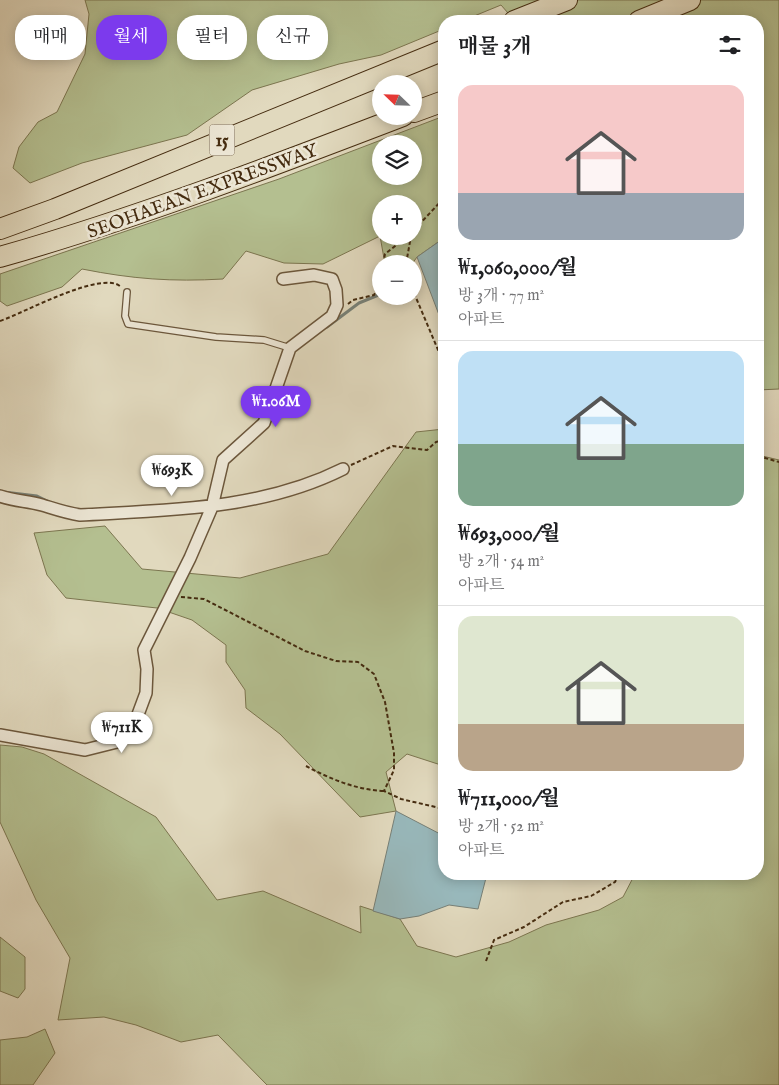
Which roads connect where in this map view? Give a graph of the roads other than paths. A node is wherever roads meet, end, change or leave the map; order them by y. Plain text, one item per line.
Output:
1 (567, 0) edge
2 (690, 0) edge
3 (529, 15) edge
4 (654, 15) edge
5 (438, 52) edge
6 (438, 103) edge
7 (422, 109) edge
8 (380, 125) edge
9 (0, 229) edge
10 (0, 257) edge
11 (283, 279) dead end
12 (127, 292) road end
13 (290, 348) junction
14 (343, 469) road end
15 (0, 496) edge
16 (212, 507) junction
17 (0, 735) edge

1 - 3 highway
2 - 4 highway
5 - 9 highway, SEOHAEAN EXPRESSWAY / 15
6 - 7 highway
8 - 10 highway, SEOHAEAN EXPRESSWAY / 15
11 - 13 street
12 - 13 lane
13 - 16 street
14 - 16 street
15 - 16 street
16 - 17 street

